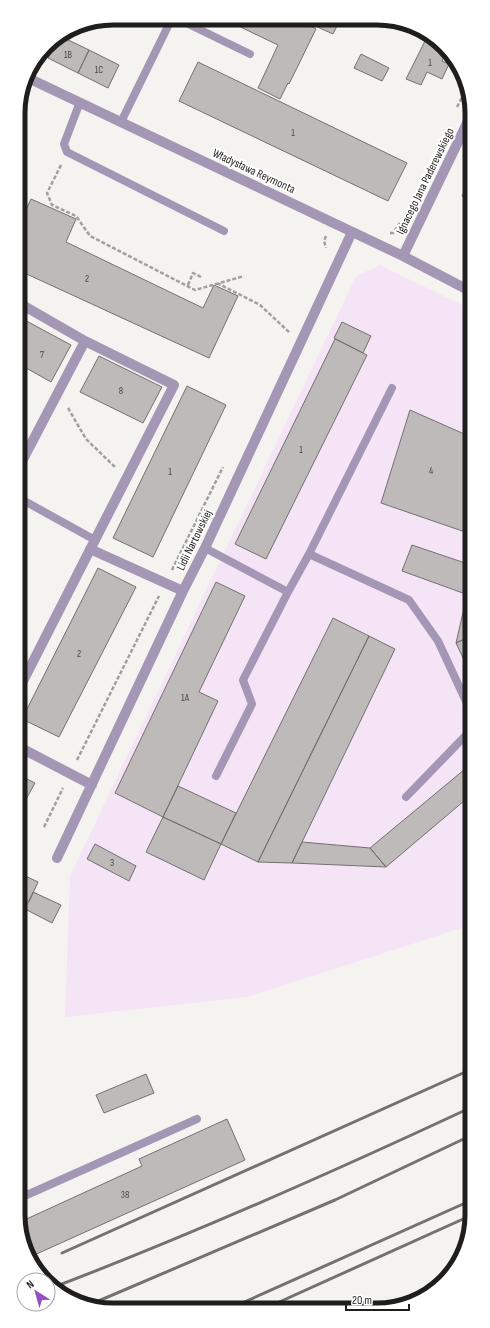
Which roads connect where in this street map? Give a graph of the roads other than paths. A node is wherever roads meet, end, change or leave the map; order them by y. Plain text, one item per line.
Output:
1 (169, 25) edge
2 (190, 25) edge
3 (250, 54) dead end
4 (32, 80) edge
5 (80, 102) junction
6 (121, 122) junction
7 (465, 127) edge
8 (224, 231) dead end
9 (352, 232) junction
10 (403, 256) junction
11 (465, 287) edge
12 (25, 307) edge
13 (85, 341) junction
14 (392, 388) dead end
15 (25, 456) edge
16 (25, 501) edge
17 (95, 540) junction
18 (205, 548) junction
19 (90, 549) junction
20 (309, 554) junction
21 (183, 591) junction
22 (288, 592) junction
23 (25, 666) edge
24 (465, 699) edge
25 (465, 736) edge
26 (25, 750) edge
27 (216, 776) dead end
28 (92, 785) junction
29 (406, 797) dead end
30 (57, 858) dead end
31 (197, 1119) dead end
32 (25, 1196) edge

1 - 6 lane
2 - 3 lane
4 - 5 street, Władysława Reymonta
5 - 6 street, Władysława Reymonta
5 - 8 lane
6 - 9 street, Władysława Reymonta
7 - 10 street, Ignacego Jana Paderewskiego
9 - 10 street, Władysława Reymonta
9 - 18 street, Lidii Nartowskiej
10 - 11 street, Władysława Reymonta
12 - 13 street
13 - 15 street
13 - 17 street
14 - 20 lane
16 - 17 lane
17 - 19 street
18 - 21 street, Lidii Nartowskiej
18 - 22 lane
19 - 21 street
19 - 23 street
20 - 22 lane
20 - 24 lane
21 - 28 street, Lidii Nartowskiej
22 - 27 lane
25 - 29 lane
26 - 28 street
28 - 30 street, Lidii Nartowskiej
31 - 32 lane

